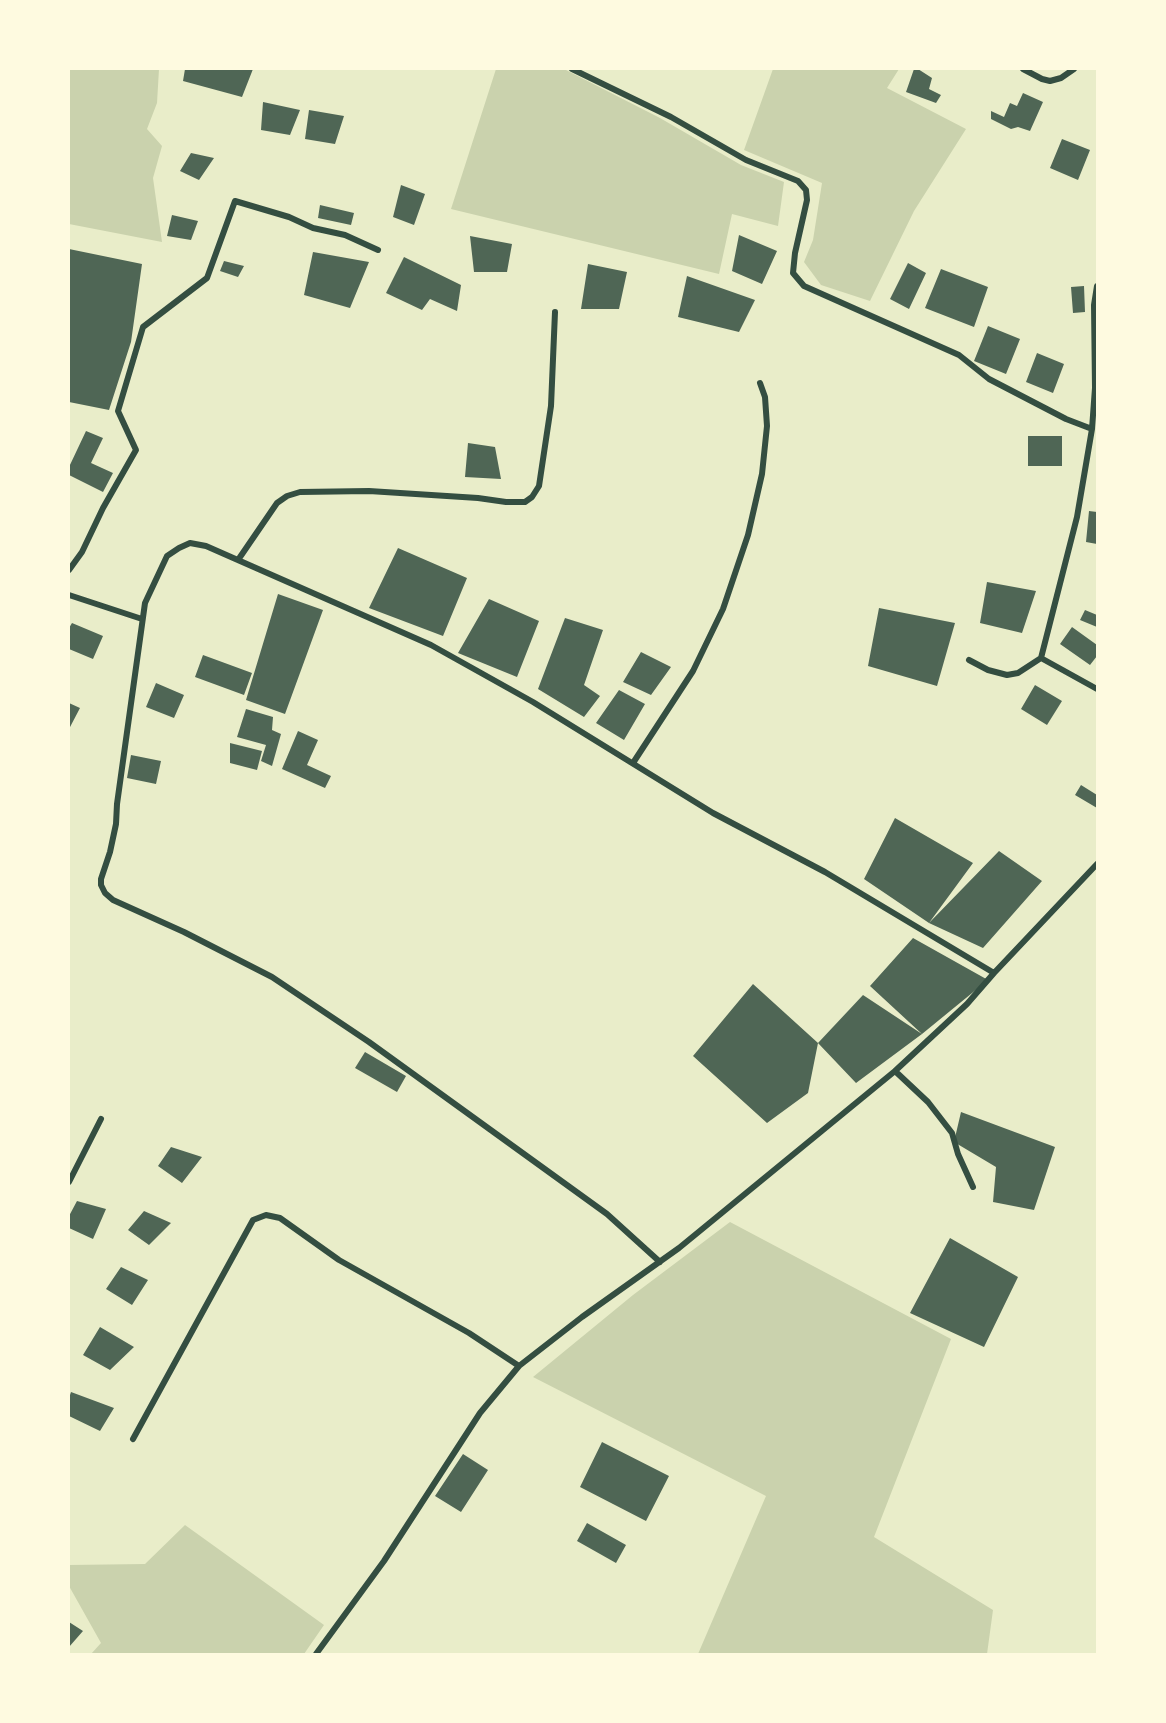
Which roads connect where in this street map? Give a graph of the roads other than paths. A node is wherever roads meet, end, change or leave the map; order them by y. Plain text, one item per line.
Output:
1 (572, 69) edge
2 (1023, 69) edge
3 (1074, 69) edge
4 (378, 250) dead end
5 (1097, 286) edge
6 (555, 312) dead end
7 (760, 383) dead end
8 (1092, 429) junction
9 (238, 560) junction
10 (69, 570) edge
11 (69, 595) edge
12 (142, 619) junction
13 (1041, 658) junction
14 (969, 660) dead end
15 (1097, 689) edge
16 (633, 763) junction
17 (1097, 864) edge
18 (994, 973) junction
19 (895, 1071) junction
20 (101, 1119) dead end
21 (69, 1182) edge
22 (973, 1187) dead end
23 (660, 1262) junction
24 (519, 1366) junction
25 (134, 1439) dead end
26 (316, 1654) edge

1 - 8 street
2 - 3 street
4 - 10 street
5 - 8 street
6 - 9 street
7 - 16 street
8 - 13 street
9 - 12 street
9 - 16 street
11 - 12 street
12 - 23 street
13 - 14 street
13 - 15 street
16 - 18 street
17 - 18 street
18 - 19 street
19 - 22 street
19 - 23 street
20 - 21 street
23 - 24 street
24 - 25 street
24 - 26 street

